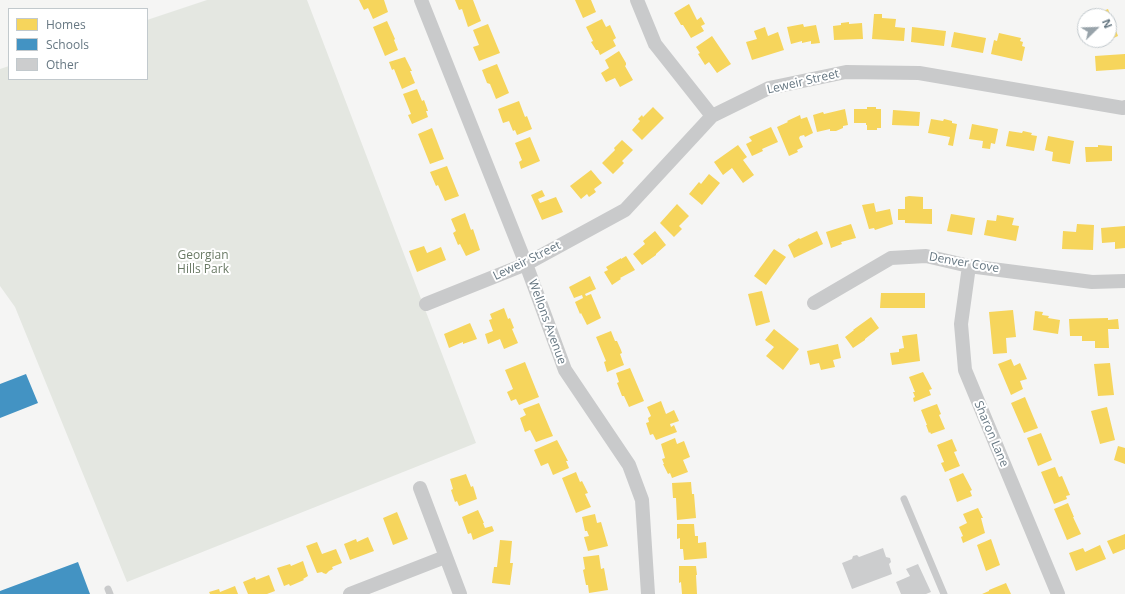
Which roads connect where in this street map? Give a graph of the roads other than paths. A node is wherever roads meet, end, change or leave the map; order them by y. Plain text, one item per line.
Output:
1 (421, 0) edge
2 (637, 0) edge
3 (1125, 107) edge
4 (712, 116) junction
5 (526, 264) junction
6 (969, 266) junction
7 (1125, 281) edge
8 (814, 303) dead end
9 (426, 304) dead end
10 (420, 488) dead end
11 (904, 499) dead end
12 (445, 557) junction
13 (350, 594) edge
14 (460, 594) edge
15 (648, 594) edge
16 (944, 594) edge
17 (1058, 594) edge

1 - 5 street, Wellons Avenue
2 - 4 street
3 - 4 street, Leweir Street
4 - 5 street, Leweir Street
5 - 9 street, Leweir Street
5 - 15 street, Wellons Avenue
6 - 7 street, Denver Cove
6 - 8 street, Denver Cove
6 - 17 street, Sharon Lane
10 - 12 street
11 - 16 lane
12 - 13 street
12 - 14 street

